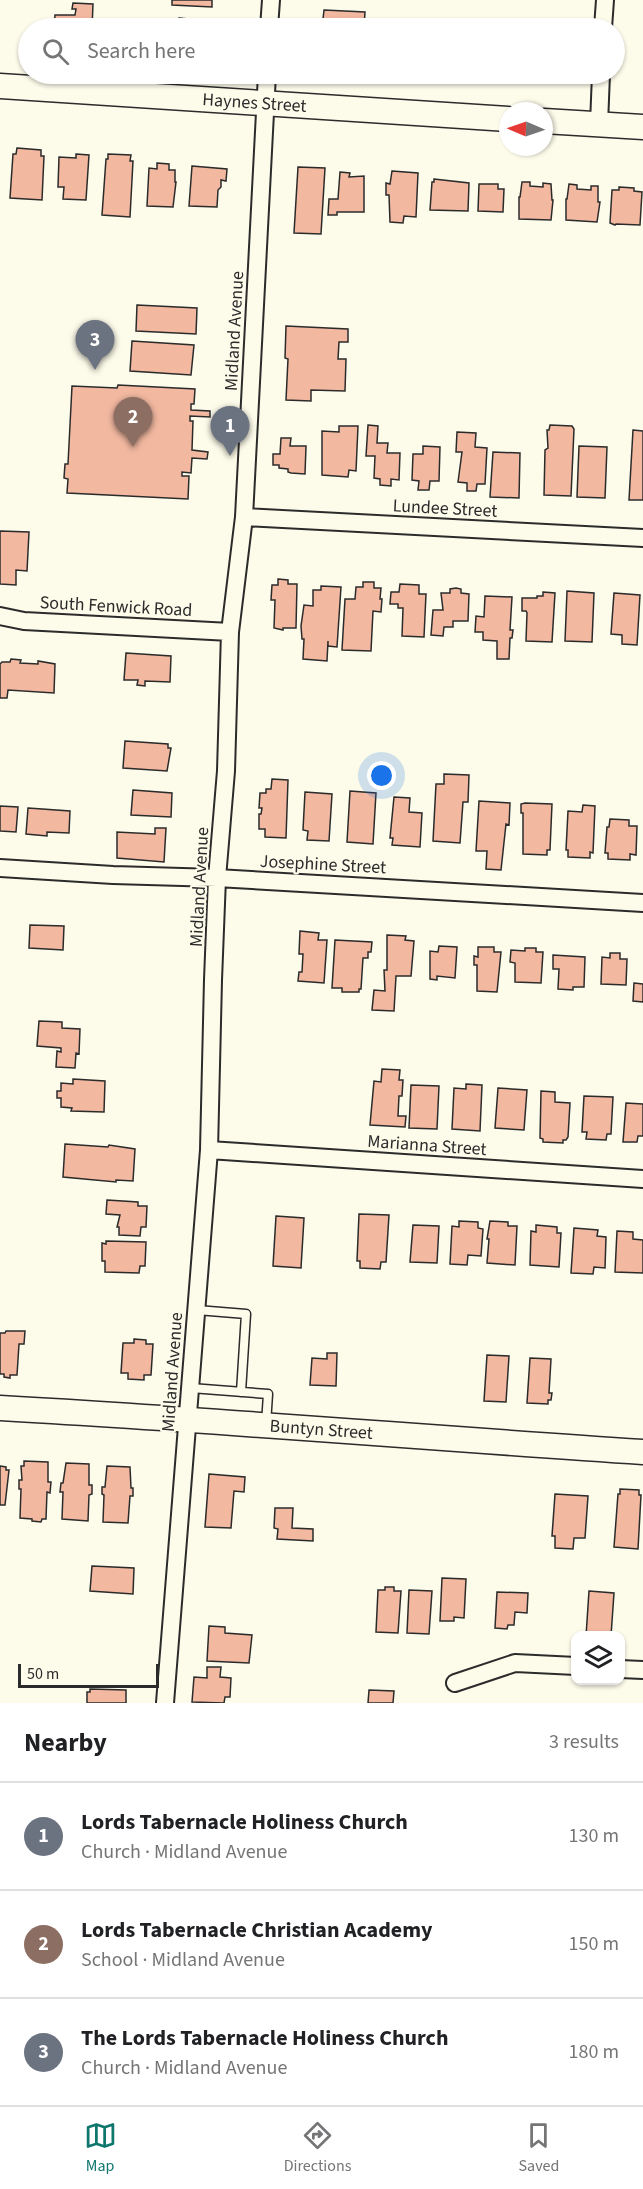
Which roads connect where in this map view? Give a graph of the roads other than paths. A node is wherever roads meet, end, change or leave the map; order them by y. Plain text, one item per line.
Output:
1 (271, 0) edge
2 (605, 0) edge
3 (270, 18) edge
4 (604, 18) edge
5 (266, 84) edge
6 (601, 84) edge
7 (0, 86) edge
8 (265, 103) junction
9 (499, 118) edge
10 (553, 121) edge
11 (599, 124) junction
12 (643, 127) edge
13 (244, 517) junction
14 (643, 538) edge
15 (0, 616) edge
16 (230, 632) junction
17 (0, 868) edge
18 (218, 878) junction
19 (643, 903) edge
20 (209, 1150) junction
21 (643, 1179) edge
22 (197, 1310) junction
23 (190, 1388) junction
24 (241, 1392) junction
25 (0, 1408) edge
26 (188, 1419) junction
27 (266, 1425) junction
28 (643, 1452) edge
29 (571, 1666) edge
30 (625, 1669) edge
31 (643, 1670) edge
32 (455, 1683) dead end
33 (165, 1703) edge

1 - 3 street
2 - 4 street
5 - 8 street, Midland Avenue
6 - 11 street
7 - 8 street, Haynes Street
8 - 9 street, Haynes Street
8 - 13 street, Midland Avenue
10 - 11 street
11 - 12 street
13 - 14 street, Lundee Street
13 - 16 street, Midland Avenue
15 - 16 street, South Fenwick Road
16 - 18 street, Midland Avenue
17 - 18 street, Josephine Street
18 - 19 street, Josephine Street
18 - 20 street, Midland Avenue
20 - 21 street, Marianna Street
20 - 22 street, Midland Avenue
22 - 23 street, Midland Avenue
22 - 24 lane
23 - 24 lane
23 - 26 street, Midland Avenue
24 - 27 lane
25 - 26 street, Buntyn Street
26 - 27 street, Buntyn Street
26 - 33 street, Midland Avenue
27 - 28 street, Buntyn Street
29 - 32 street
30 - 31 street

